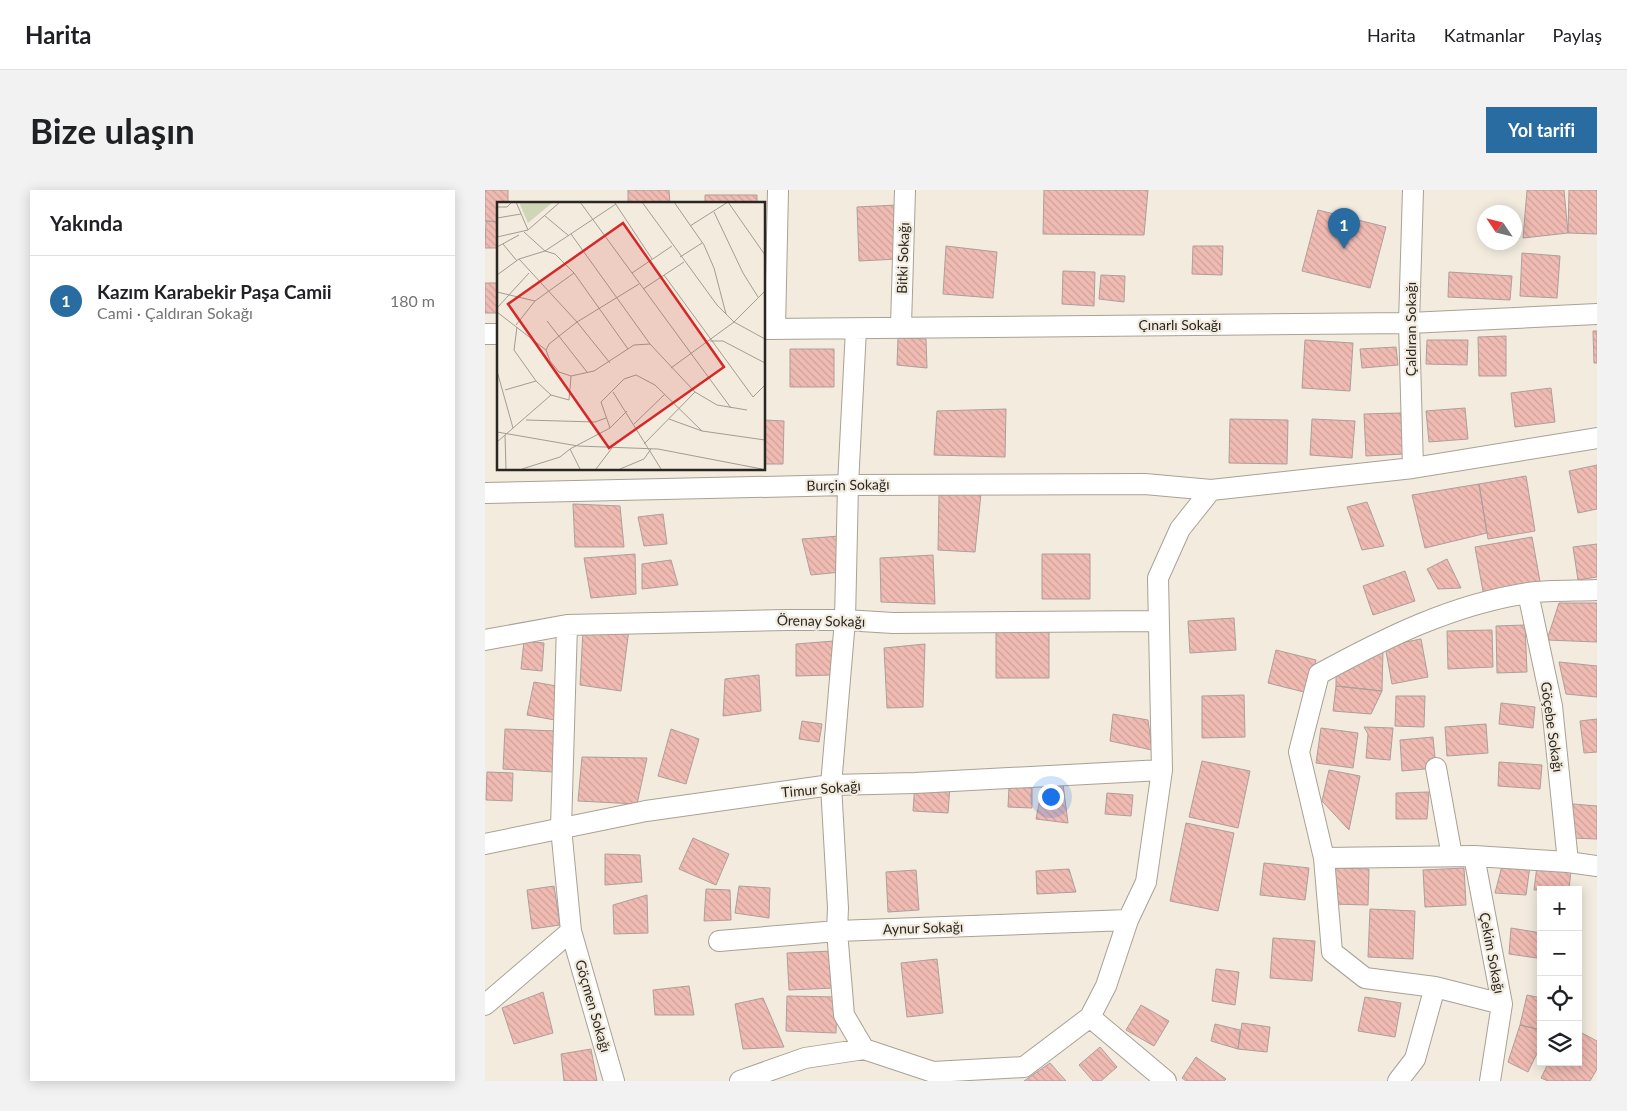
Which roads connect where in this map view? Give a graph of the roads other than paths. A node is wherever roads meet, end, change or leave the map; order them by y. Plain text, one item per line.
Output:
1 (778, 190) edge
2 (905, 190) edge
3 (1413, 190) edge
4 (1597, 314) edge
5 (1409, 324) junction
6 (901, 326) junction
7 (769, 329) edge
8 (856, 329) junction
9 (1597, 438) edge
10 (1413, 468) junction
11 (848, 485) junction
12 (1211, 490) junction
13 (485, 493) edge
14 (1597, 590) edge
15 (1528, 593) junction
16 (845, 620) junction
17 (1159, 621) junction
18 (567, 625) junction
19 (485, 640) edge
20 (1436, 768) dead end
21 (1162, 770) junction
22 (831, 786) junction
23 (561, 828) junction
24 (485, 844) edge
25 (1452, 856) junction
26 (1474, 856) junction
27 (1324, 858) junction
28 (1568, 862) junction
29 (1597, 866) edge
30 (1128, 920) junction
31 (571, 931) junction
32 (837, 931) junction
33 (719, 940) dead end
34 (1435, 987) junction
35 (1502, 1004) junction
36 (485, 1005) edge
37 (1090, 1017) junction
38 (864, 1049) junction
39 (614, 1081) edge
40 (740, 1081) edge
41 (1166, 1081) edge
42 (1399, 1081) edge
43 (1490, 1081) edge

1 - 7 street
2 - 6 street, Bitki Sokağı
3 - 5 street, Çaldıran Sokağı
4 - 5 street, Çınarlı Sokağı
5 - 6 street, Çınarlı Sokağı
5 - 10 street, Çaldıran Sokağı
6 - 8 street, Çınarlı Sokağı
7 - 8 street, Çınarlı Sokağı
8 - 11 street
9 - 10 street, Burçin Sokağı
10 - 12 street, Burçin Sokağı
11 - 12 street, Burçin Sokağı
11 - 13 street, Burçin Sokağı
11 - 16 street
12 - 17 street
14 - 15 street
15 - 27 street
15 - 28 street, Göçebe Sokağı
16 - 17 street, Örenay Sokağı
16 - 18 street, Örenay Sokağı
16 - 22 street
17 - 21 street
18 - 19 street, Örenay Sokağı
18 - 23 street, Göçmen Sokağı
20 - 25 street
21 - 22 street, Timur Sokağı
21 - 30 street
22 - 23 street, Timur Sokağı
22 - 32 street
23 - 24 street, Timur Sokağı
23 - 31 street, Göçmen Sokağı
25 - 26 street
25 - 27 street
26 - 28 street
26 - 35 street, Çekim Sokağı
27 - 34 street
28 - 29 street
30 - 32 street, Aynur Sokağı
30 - 37 street
31 - 36 street
31 - 39 street, Göçmen Sokağı
32 - 33 street, Aynur Sokağı
32 - 38 street
34 - 35 street
34 - 42 street
35 - 43 street, Çekim Sokağı
37 - 38 street
37 - 41 street
38 - 40 street

